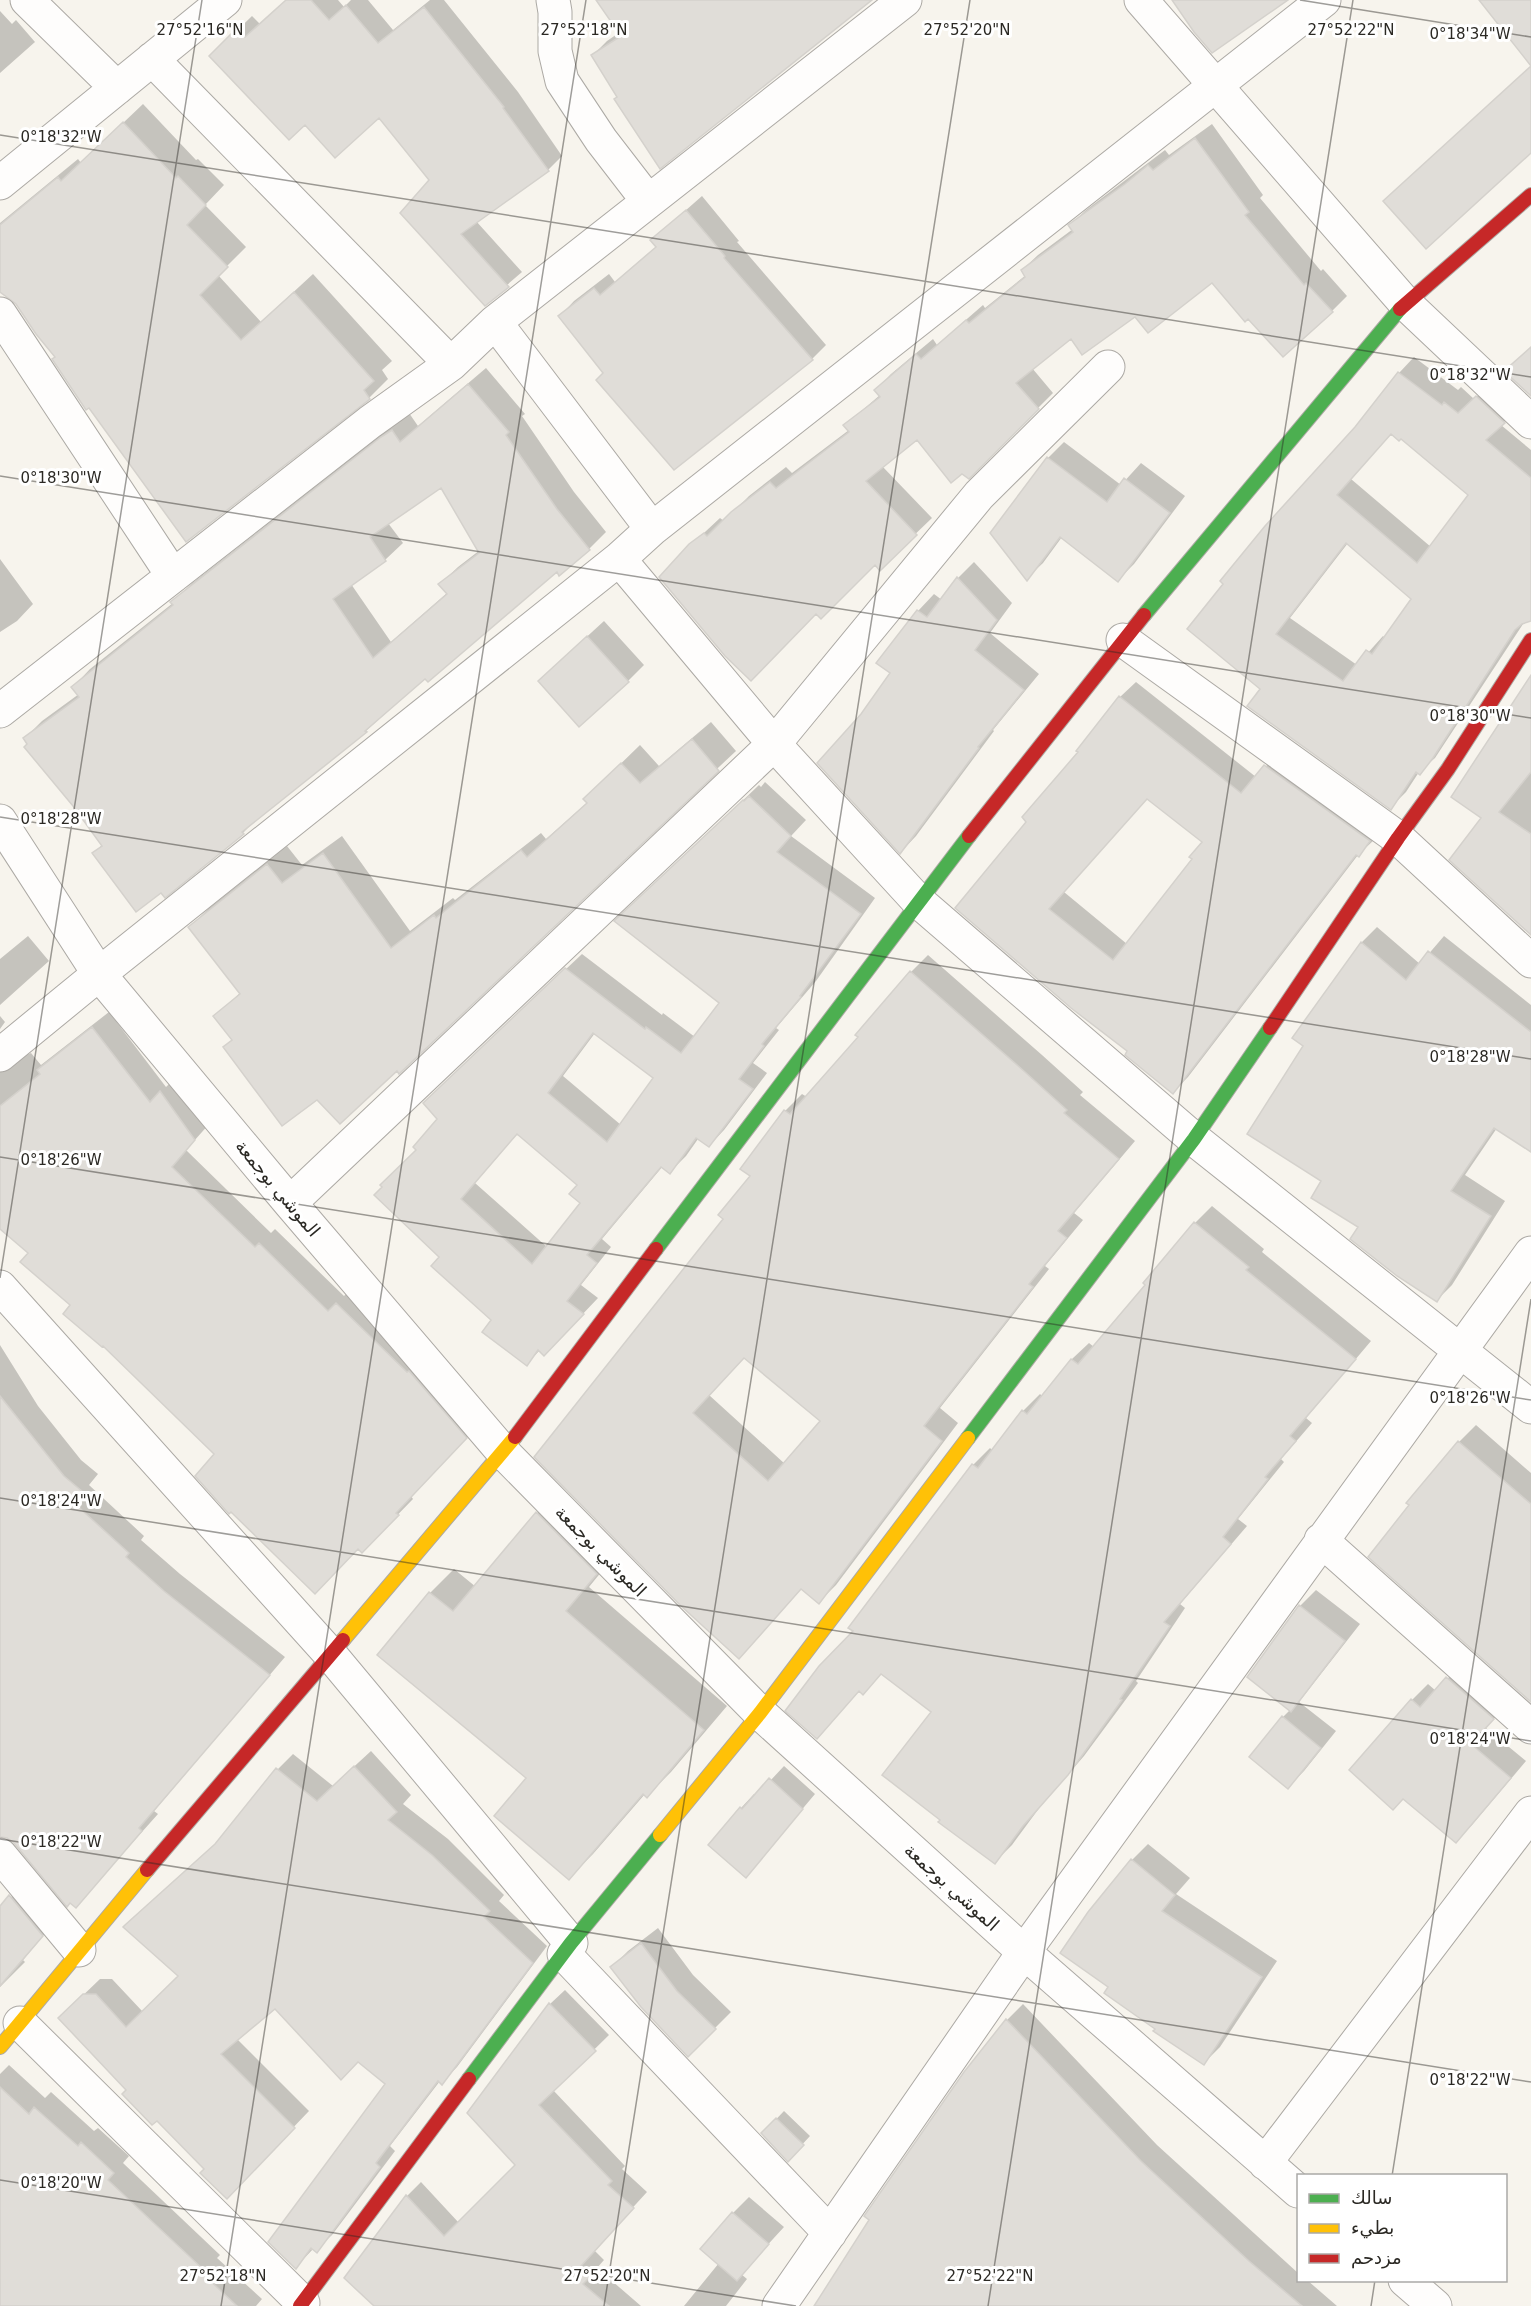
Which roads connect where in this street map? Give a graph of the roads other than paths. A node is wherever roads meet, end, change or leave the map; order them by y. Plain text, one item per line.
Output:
1 (27, 0) edge
2 (225, 0) edge
3 (553, 0) edge
4 (905, 0) edge
5 (1141, 0) edge
6 (1324, 0) edge
7 (152, 59) junction
8 (1214, 85) junction
9 (117, 88) junction
10 (0, 183) edge
11 (1531, 195) edge
12 (648, 201) junction
13 (1405, 303) junction
14 (0, 314) edge
15 (495, 322) junction
16 (451, 364) junction
17 (1108, 367) dead end
18 (1531, 422) edge
19 (652, 529) junction
20 (619, 559) junction
21 (173, 576) junction
22 (1123, 640) junction
23 (1531, 640) edge
24 (0, 711) edge
25 (774, 744) junction
26 (0, 821) edge
27 (1398, 838) junction
28 (918, 901) junction
29 (1531, 962) edge
30 (99, 974) junction
31 (0, 1055) edge
32 (1194, 1139) junction
33 (290, 1203) junction
34 (1531, 1253) edge
35 (0, 1287) edge
36 (1461, 1350) junction
37 (1531, 1407) edge
38 (503, 1452) junction
39 (1321, 1540) junction
40 (330, 1654) junction
41 (760, 1713) junction
42 (1531, 1727) edge
43 (1531, 1813) edge
44 (0, 1855) edge
45 (568, 1949) junction
46 (79, 1950) junction
47 (1024, 1952) junction
48 (10, 2035) edge
49 (1265, 2163) junction
50 (1297, 2189) edge
51 (830, 2233) junction
52 (1407, 2282) edge
53 (302, 2304) edge
54 (779, 2306) edge
55 (1435, 2306) edge

1 - 9 street
2 - 7 street
3 - 12 street
4 - 12 street
5 - 8 street
6 - 8 street
7 - 9 street
7 - 16 street
8 - 13 street
8 - 19 street
9 - 10 street
11 - 13 street
12 - 15 street
13 - 18 street
13 - 22 street
14 - 21 street
15 - 16 street
15 - 19 street
16 - 21 street
17 - 25 street
19 - 20 street
20 - 25 street
20 - 30 street
21 - 24 street
22 - 27 street
22 - 28 street
23 - 27 street
25 - 28 street
25 - 33 street
26 - 30 street, الموشي بوجمعة
27 - 29 street
27 - 32 street
28 - 32 street
28 - 38 street
30 - 31 street
30 - 33 street, الموشي بوجمعة
32 - 36 street
32 - 41 street
33 - 38 street, الموشي بوجمعة
34 - 36 street
35 - 40 street
36 - 37 street
36 - 39 street
38 - 40 street
38 - 41 street, الموشي بوجمعة
39 - 42 street
39 - 47 street
40 - 45 street
40 - 46 street
41 - 45 street
41 - 47 street, الموشي بوجمعة
43 - 49 street
44 - 46 street
45 - 51 street
45 - 53 street
46 - 48 street
47 - 49 street, الموشي بوجمعة
47 - 51 street
48 - 53 street
49 - 50 street, الموشي بوجمعة
51 - 54 street
52 - 55 street

